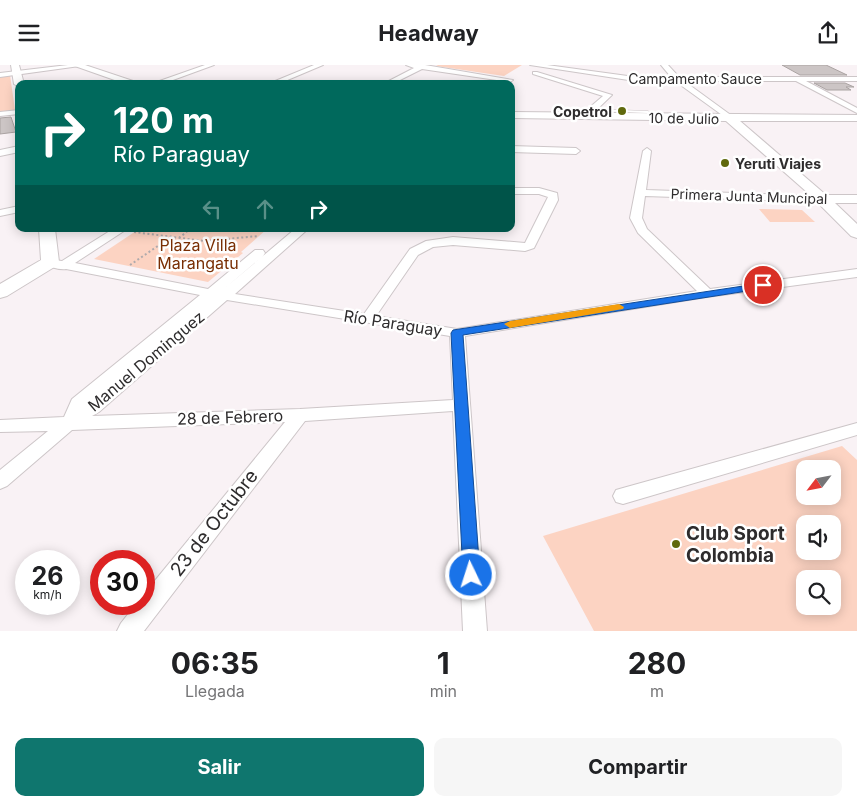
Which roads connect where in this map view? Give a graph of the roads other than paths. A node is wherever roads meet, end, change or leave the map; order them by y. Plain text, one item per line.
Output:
1 (80, 65) edge
2 (211, 65) edge
3 (320, 65) edge
4 (409, 65) edge
5 (534, 65) edge
6 (596, 65) edge
7 (664, 65) edge
8 (424, 66) edge
9 (16, 69) edge
10 (585, 72) junction
11 (0, 75) edge
12 (518, 75) dead end
13 (796, 78) junction
14 (677, 79) junction
15 (857, 79) edge
16 (125, 80) edge
17 (166, 80) edge
18 (281, 80) edge
19 (394, 80) edge
20 (498, 80) edge
21 (511, 80) edge
22 (857, 111) edge
23 (15, 112) edge
24 (589, 113) junction
25 (0, 114) edge
26 (515, 115) edge
27 (729, 118) junction
28 (857, 118) edge
29 (515, 149) edge
30 (15, 150) edge
31 (576, 151) dead end
32 (647, 151) dead end
33 (0, 153) edge
34 (515, 191) edge
35 (642, 193) junction
36 (824, 199) junction
37 (857, 199) edge
38 (15, 210) edge
39 (0, 213) edge
40 (48, 232) edge
41 (115, 232) edge
42 (286, 232) edge
43 (299, 232) edge
44 (857, 233) edge
45 (56, 264) junction
46 (857, 273) edge
47 (0, 292) edge
48 (208, 293) junction
49 (707, 293) junction
50 (224, 296) junction
51 (367, 319) junction
52 (457, 333) junction
53 (460, 405) junction
54 (300, 415) junction
55 (71, 421) junction
56 (0, 426) edge
57 (857, 429) edge
58 (0, 481) edge
59 (623, 497) dead end
60 (129, 631) edge
61 (475, 631) edge

1 - 9 street
1 - 16 main road
2 - 17 street
3 - 18 street
4 - 8 street
5 - 10 street, Campamento Sauce
5 - 24 street
6 - 10 street
7 - 14 street
8 - 19 street
8 - 20 street
9 - 11 street
10 - 14 street, Campamento Sauce
12 - 21 street
13 - 14 street, Campamento Sauce
13 - 15 street, Campamento Sauce
13 - 22 street
14 - 27 street
23 - 25 street
24 - 26 main road, 10 de Julio
24 - 27 main road, 10 de Julio
27 - 28 main road, 10 de Julio
27 - 36 main road
29 - 31 street
30 - 33 street
32 - 35 street
34 - 51 street
35 - 36 street, Primera Junta Muncipal
35 - 49 street
36 - 37 main road, Primera Junta Muncipal
36 - 44 main road
38 - 39 street
40 - 45 main road
41 - 45 street
42 - 48 street, Manuel Dominguez
43 - 50 street, Manuel Dominguez
45 - 47 main road
45 - 48 street, Río Paraguay
46 - 49 street, Río Paraguay
48 - 50 street, Río Paraguay
48 - 55 street, Manuel Dominguez
49 - 52 street, Río Paraguay
50 - 51 street, Río Paraguay
50 - 55 street, Manuel Dominguez
51 - 52 street, Río Paraguay
52 - 53 street
53 - 54 street, 28 de Febrero
53 - 61 street
54 - 55 street, 28 de Febrero
54 - 60 street, 23 de Octubre
55 - 56 street, 28 de Febrero
55 - 58 street
57 - 59 street

